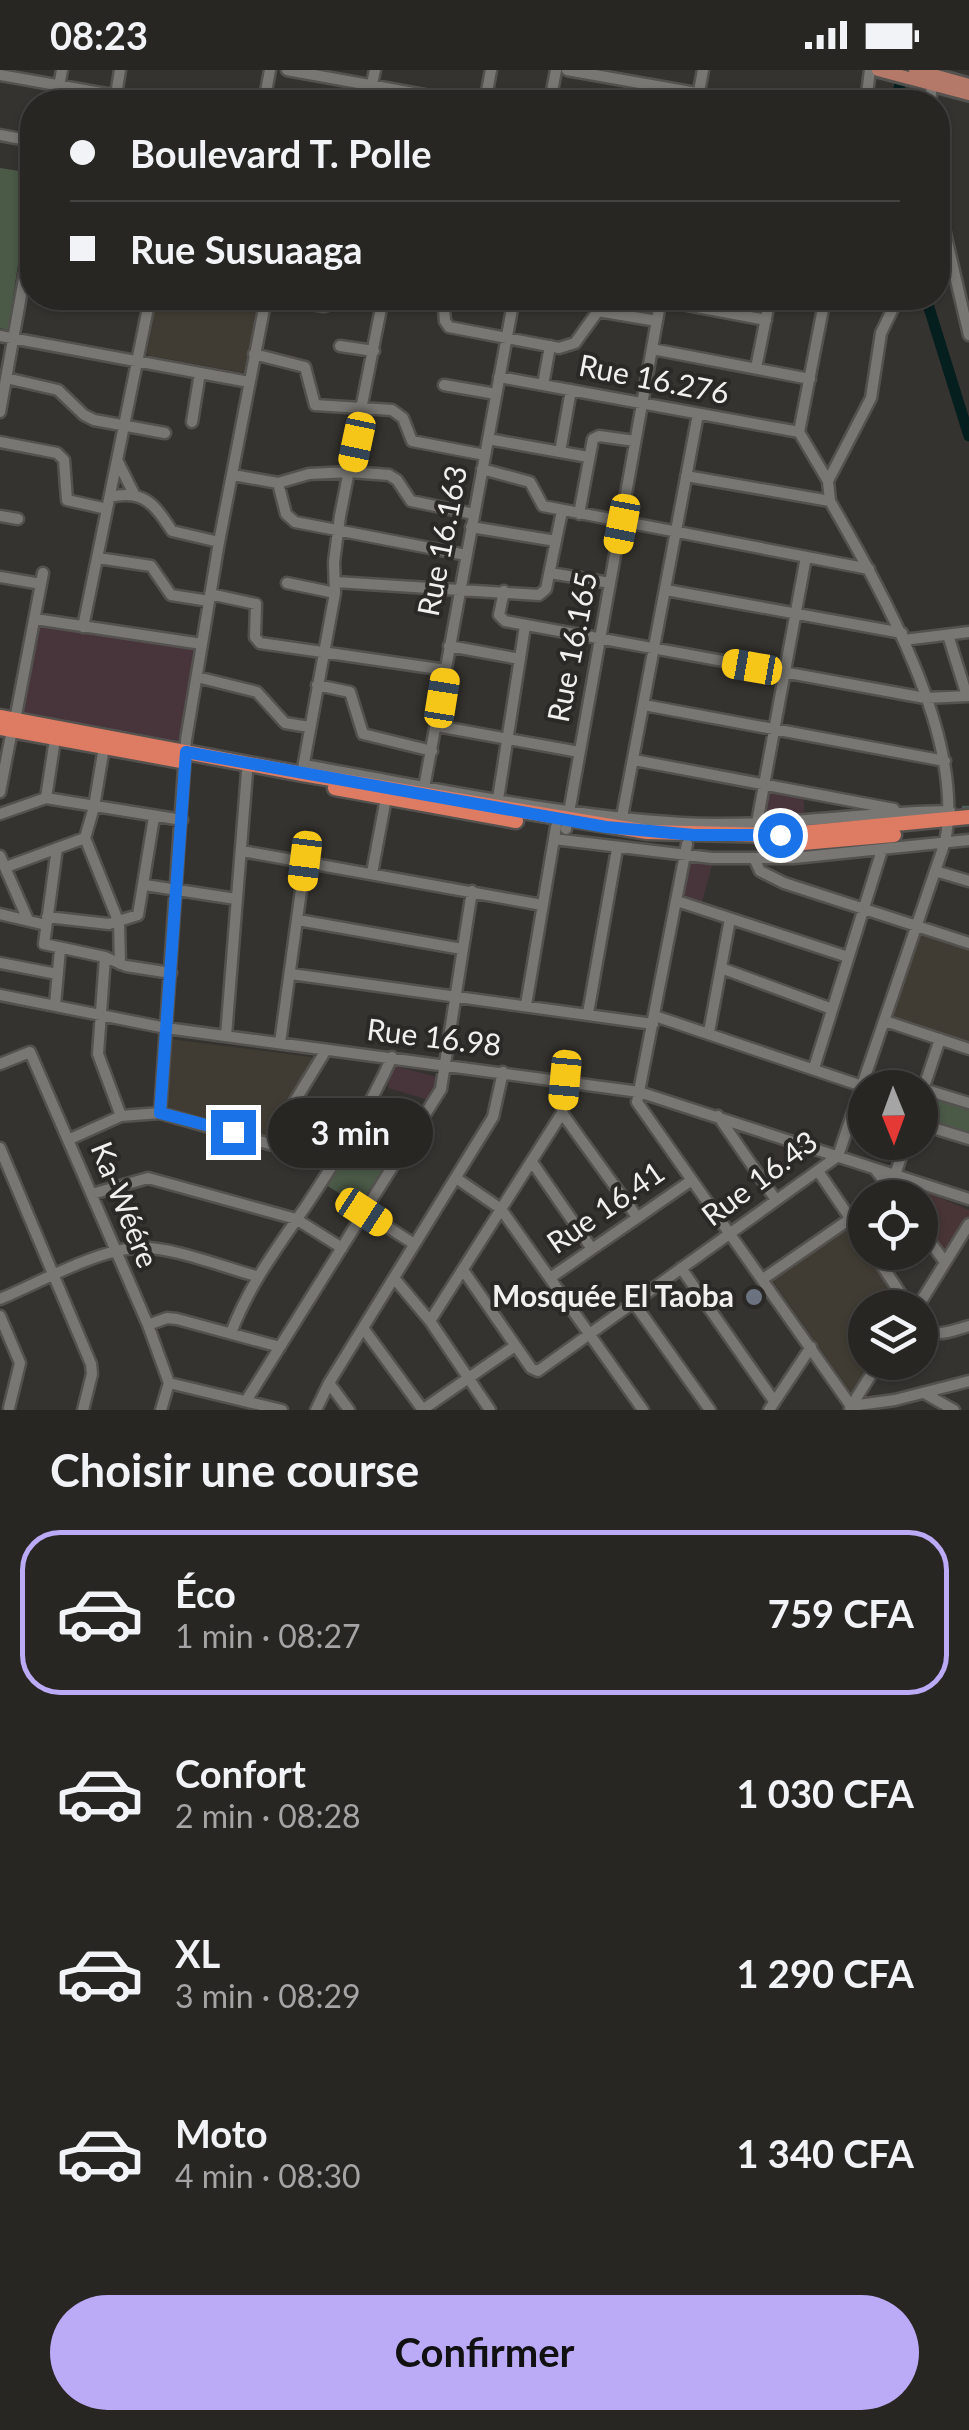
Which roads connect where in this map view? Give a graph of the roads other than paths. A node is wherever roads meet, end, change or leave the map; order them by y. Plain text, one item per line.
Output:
1 (62, 70) edge
2 (287, 70) edge
3 (375, 70) edge
4 (568, 70) edge
5 (646, 70) edge
6 (874, 70) edge
7 (0, 73) edge
8 (912, 74) edge
9 (949, 74) edge
10 (644, 83) junction
11 (932, 84) junction
12 (969, 85) edge
13 (60, 86) junction
14 (371, 86) junction
15 (59, 90) edge
16 (85, 90) edge
17 (370, 90) edge
18 (394, 90) edge
19 (668, 90) edge
20 (931, 90) edge
21 (969, 94) edge
22 (950, 247) edge
23 (965, 301) edge
24 (20, 303) edge
25 (148, 310) edge
26 (266, 310) edge
27 (381, 310) edge
28 (445, 310) edge
29 (512, 310) edge
30 (602, 310) joint
31 (658, 310) edge
32 (716, 310) edge
33 (768, 310) edge
34 (823, 310) edge
35 (892, 310) edge
36 (766, 320) junction
37 (656, 321) junction
38 (969, 335) edge
39 (0, 336) edge
40 (13, 338) junction
41 (506, 338) junction
42 (340, 346) dead end
43 (550, 346) junction
44 (652, 349) junction
45 (374, 351) junction
46 (254, 354) junction
47 (138, 362) junction
48 (756, 368) junction
49 (200, 374) junction
50 (499, 377) junction
51 (6, 378) junction
52 (810, 379) junction
53 (250, 382) junction
54 (444, 385) dead end
55 (543, 385) junction
56 (571, 390) junction
57 (496, 394) junction
58 (642, 404) junction
59 (364, 410) junction
60 (0, 412) edge
61 (698, 414) junction
62 (192, 422) dead end
63 (126, 427) junction
64 (799, 432) junction
65 (165, 433) dead end
66 (488, 439) junction
67 (636, 440) junction
68 (0, 442) edge
69 (560, 452) junction
70 (484, 455) junction
71 (588, 457) junction
72 (118, 462) junction
73 (482, 469) junction
74 (350, 472) junction
75 (233, 474) junction
76 (686, 476) junction
77 (828, 481) junction
78 (278, 482) junction
79 (134, 494) junction
80 (830, 502) junction
81 (108, 503) junction
82 (562, 511) junction
83 (579, 514) junction
84 (0, 516) edge
85 (18, 519) dead end
86 (472, 521) junction
87 (622, 524) junction
88 (338, 532) junction
89 (676, 534) junction
90 (556, 541) junction
91 (219, 542) junction
92 (466, 555) junction
93 (98, 558) junction
94 (806, 558) junction
95 (869, 569) junction
96 (550, 573) junction
97 (0, 578) edge
98 (287, 583) dead end
99 (610, 583) junction
100 (336, 587) junction
101 (460, 588) junction
102 (666, 590) junction
103 (504, 592) junction
104 (210, 598) junction
105 (796, 614) junction
106 (35, 619) junction
107 (525, 626) junction
108 (83, 627) junction
109 (969, 632) edge
110 (948, 635) junction
111 (903, 637) junction
112 (599, 640) junction
113 (202, 644) junction
114 (449, 646) junction
115 (654, 650) junction
116 (323, 652) junction
117 (520, 659) junction
118 (446, 670) junction
119 (785, 673) junction
120 (196, 677) junction
121 (317, 684) junction
122 (968, 696) edge
123 (925, 698) junction
124 (644, 706) junction
125 (7, 724) edge
126 (309, 726) junction
127 (438, 726) junction
128 (774, 730) junction
129 (55, 739) junction
130 (507, 739) junction
131 (104, 747) junction
132 (432, 751) junction
133 (579, 752) junction
134 (185, 756) junction
135 (634, 760) junction
136 (945, 761) junction
137 (303, 769) junction
138 (247, 772) junction
139 (764, 784) junction
140 (0, 792) edge
141 (422, 794) junction
142 (46, 798) junction
143 (386, 798) junction
144 (498, 799) junction
145 (94, 807) junction
146 (910, 812) junction
147 (0, 814) edge
148 (154, 816) junction
149 (622, 817) junction
150 (969, 817) edge
151 (182, 820) junction
152 (757, 823) junction
153 (563, 825) junction
154 (948, 825) junction
155 (969, 826) edge
156 (84, 838) junction
157 (969, 840) edge
158 (57, 848) junction
159 (618, 849) junction
160 (882, 850) junction
161 (242, 851) junction
162 (686, 851) junction
163 (0, 856) edge
164 (754, 858) junction
165 (305, 861) junction
166 (6, 867) junction
167 (936, 871) junction
168 (372, 873) junction
169 (969, 881) edge
170 (145, 885) junction
171 (177, 890) junction
172 (472, 891) junction
173 (236, 899) junction
174 (677, 901) junction
175 (542, 905) junction
176 (864, 909) junction
177 (0, 914) edge
178 (730, 919) junction
179 (28, 920) junction
180 (298, 920) junction
181 (46, 921) junction
182 (118, 923) junction
183 (916, 926) junction
184 (969, 943) edge
185 (60, 949) junction
186 (462, 949) junction
187 (105, 957) junction
188 (848, 957) junction
189 (0, 963) edge
190 (120, 964) junction
191 (722, 968) junction
192 (170, 973) junction
193 (57, 974) junction
194 (290, 974) junction
195 (0, 995) edge
196 (456, 995) junction
197 (54, 1005) junction
198 (526, 1005) junction
199 (832, 1009) junction
200 (100, 1014) junction
201 (588, 1014) junction
202 (654, 1020) junction
203 (885, 1021) junction
204 (166, 1028) junction
205 (709, 1032) junction
206 (226, 1036) junction
207 (940, 1039) junction
208 (280, 1043) junction
209 (969, 1049) edge
210 (326, 1050) junction
211 (392, 1057) junction
212 (0, 1064) edge
213 (448, 1064) junction
214 (814, 1068) junction
215 (868, 1070) edge
216 (930, 1070) edge
217 (503, 1072) junction
218 (565, 1080) junction
219 (848, 1081) edge
220 (639, 1092) junction
221 (938, 1097) edge
222 (969, 1103) edge
223 (160, 1113) junction
224 (562, 1114) junction
225 (120, 1116) junction
226 (718, 1116) junction
227 (848, 1127) edge
228 (938, 1130) edge
229 (969, 1139) edge
230 (70, 1140) junction
231 (270, 1142) junction
232 (0, 1148) edge
233 (838, 1156) junction
234 (900, 1160) edge
235 (333, 1162) junction
236 (532, 1162) junction
237 (875, 1168) junction
238 (818, 1171) junction
239 (895, 1175) junction
240 (456, 1178) junction
241 (692, 1180) junction
242 (884, 1180) edge
243 (92, 1194) junction
244 (969, 1198) edge
245 (776, 1200) junction
246 (501, 1210) junction
247 (364, 1212) junction
248 (848, 1216) edge
249 (638, 1217) junction
250 (296, 1219) junction
251 (848, 1220) edge
252 (969, 1224) edge
253 (730, 1233) junction
254 (414, 1244) junction
255 (342, 1248) junction
256 (592, 1249) junction
257 (114, 1251) junction
258 (938, 1252) edge
259 (946, 1262) junction
260 (682, 1268) junction
261 (463, 1270) junction
262 (256, 1276) junction
263 (54, 1277) junction
264 (394, 1278) junction
265 (550, 1278) junction
266 (763, 1279) junction
267 (927, 1290) edge
268 (0, 1300) edge
269 (634, 1303) junction
270 (0, 1316) edge
271 (430, 1321) junction
272 (148, 1325) junction
273 (969, 1326) edge
274 (363, 1328) junction
275 (231, 1333) junction
276 (938, 1333) edge
277 (590, 1334) junction
278 (516, 1346) junction
279 (811, 1347) junction
280 (280, 1348) junction
281 (468, 1378) junction
282 (868, 1380) edge
283 (969, 1381) edge
284 (329, 1382) junction
285 (169, 1383) junction
286 (924, 1392) junction
287 (246, 1401) junction
288 (896, 1405) edge
289 (772, 1406) edge
290 (8, 1408) edge
291 (850, 1408) edge
292 (83, 1410) edge
293 (161, 1410) edge
294 (282, 1410) edge
295 (316, 1410) edge
296 (349, 1410) edge
297 (423, 1410) edge
298 (490, 1410) edge
299 (642, 1410) edge
300 (710, 1410) edge
301 (954, 1410) edge

1 - 13 street
2 - 14 street
3 - 14 street
4 - 10 street
5 - 10 street
6 - 8 main road
7 - 13 street
8 - 9 main road
8 - 11 main road
9 - 12 main road
10 - 19 street
11 - 20 street
11 - 21 main road
13 - 15 street
13 - 16 street
14 - 17 street
14 - 18 street
22 - 23 street
23 - 38 street
24 - 40 street
25 - 47 street
26 - 46 street
27 - 45 street
28 - 41 street
29 - 41 street, Rue 16.163
30 - 37 street
30 - 43 street
31 - 37 street, Rue 16.165
32 - 36 street
33 - 36 street
34 - 52 street
35 - 77 street
36 - 48 street
37 - 44 street, Rue 16.165
39 - 40 street
40 - 47 street
40 - 51 street
41 - 43 street
41 - 50 street, Rue 16.163
42 - 45 street
43 - 55 street
44 - 48 street
44 - 58 street, Rue 16.165
45 - 59 street
46 - 53 street
46 - 59 street
47 - 49 street
47 - 63 street
48 - 52 street
49 - 53 street
49 - 62 street
50 - 55 street, Rue 16.276
50 - 57 street, Rue 16.163
51 - 60 street
51 - 63 street
52 - 64 street
53 - 75 street
54 - 57 street
55 - 56 street, Rue 16.276
56 - 58 street, Rue 16.276
56 - 69 street
57 - 66 street, Rue 16.163
58 - 61 street, Rue 16.276
58 - 67 street, Rue 16.165
59 - 70 street
59 - 74 street
61 - 64 street, Rue 16.276
61 - 76 street
63 - 65 street
63 - 72 street
64 - 77 street
66 - 69 street
66 - 70 street, Rue 16.163
67 - 71 street
67 - 87 street, Rue 16.165
68 - 81 street
69 - 71 street
70 - 73 street, Rue 16.163
71 - 83 street
72 - 79 street
72 - 81 street
73 - 82 street
73 - 86 street, Rue 16.163
74 - 78 street
74 - 86 street
74 - 88 street
75 - 78 street
75 - 91 street
76 - 80 street
76 - 89 street
77 - 80 street
78 - 88 street
79 - 81 street
79 - 91 street
80 - 95 street
81 - 93 street
82 - 83 street
82 - 90 street
83 - 87 street
84 - 85 street
86 - 90 street
86 - 92 street, Rue 16.163
87 - 89 street
87 - 99 street, Rue 16.165
88 - 92 street
88 - 100 street
89 - 94 street
89 - 102 street
90 - 96 street
91 - 104 street
92 - 101 street, Rue 16.163
93 - 104 street
93 - 108 street
94 - 95 street
94 - 105 street
95 - 111 street
96 - 99 street
96 - 103 street
97 - 106 street
98 - 100 street
99 - 112 street, Rue 16.165
100 - 101 street
100 - 116 street
101 - 103 street
101 - 114 street, Rue 16.163
102 - 105 street
102 - 115 street
103 - 107 street
104 - 113 street
104 - 116 street
105 - 111 street
105 - 119 street
106 - 108 street
106 - 125 street
107 - 112 street
107 - 117 street
108 - 113 street
109 - 110 street
110 - 111 street
110 - 122 street
111 - 123 street
112 - 115 street
112 - 133 street, Rue 16.165
113 - 120 street
114 - 117 street
114 - 118 street, Rue 16.163
115 - 119 street
115 - 124 street
116 - 118 street
116 - 121 street
117 - 130 street
118 - 127 street, Rue 16.163
119 - 123 street
119 - 128 street
120 - 126 street
120 - 134 street
121 - 126 street
121 - 132 street
122 - 123 street
123 - 136 street
124 - 128 street
124 - 135 street
125 - 129 highway
125 - 134 highway
125 - 140 street
126 - 137 street
127 - 130 street
127 - 132 street, Rue 16.163
128 - 136 street
128 - 139 street
129 - 131 highway
129 - 142 street
130 - 133 street
130 - 144 street
131 - 134 highway
131 - 145 street
132 - 141 street, Rue 16.163
133 - 153 street, Rue 16.165
134 - 137 highway
134 - 138 highway
134 - 151 street
135 - 139 street
135 - 149 street
136 - 154 street
137 - 141 highway
138 - 143 highway
138 - 161 street
139 - 146 street
139 - 152 street
141 - 143 highway
141 - 144 street
141 - 153 highway
142 - 145 street
142 - 147 street
143 - 168 street
144 - 153 street
145 - 148 street
145 - 156 street
146 - 152 street
146 - 154 street
148 - 151 street
148 - 170 street
149 - 152 street
149 - 153 street
150 - 154 highway
151 - 171 street
153 - 154 highway
153 - 159 street
153 - 162 highway
153 - 175 street, Rue 16.165
154 - 155 highway
154 - 157 street
154 - 160 street
154 - 162 highway
154 - 167 street, Rue 16.43
156 - 158 street
156 - 182 street
158 - 166 street
158 - 181 street
159 - 162 street
159 - 201 street
160 - 164 street
160 - 176 street
161 - 165 street
161 - 173 street
162 - 164 street
162 - 174 street
163 - 166 street
164 - 176 street
165 - 168 street
165 - 180 street
166 - 179 street
167 - 169 street
167 - 183 street, Rue 16.43
168 - 172 street
170 - 171 street
170 - 182 street
171 - 173 street
171 - 192 street
172 - 175 street
172 - 186 street
173 - 206 street
174 - 178 street
174 - 202 street
175 - 198 street, Rue 16.165
176 - 183 street
176 - 188 street
177 - 179 street
178 - 188 street
178 - 191 street
179 - 181 street
180 - 186 street
180 - 194 street
181 - 182 street
181 - 185 street
182 - 190 street
183 - 184 street
183 - 203 street, Rue 16.43
185 - 187 street
185 - 193 street
186 - 196 street
187 - 190 street
187 - 200 street
188 - 199 street
189 - 193 street
190 - 192 street
191 - 199 street
191 - 205 street
192 - 204 street
193 - 197 street
194 - 196 street
194 - 208 street
195 - 197 street, Rue 16.98
196 - 198 street
196 - 213 street
197 - 200 street, Rue 16.98
198 - 201 street
199 - 214 street
200 - 204 street, Rue 16.98
200 - 225 street
201 - 202 street
202 - 205 street
202 - 220 street
203 - 207 street
203 - 215 street, Rue 16.43
204 - 206 street, Rue 16.98
204 - 223 street
205 - 214 street
206 - 208 street, Rue 16.98
207 - 209 street
207 - 216 street
208 - 210 street, Rue 16.98
210 - 211 street, Rue 16.98
210 - 231 street
211 - 213 street, Rue 16.98
211 - 235 street
212 - 230 street, Ka-Wéére
213 - 217 street, Rue 16.98
213 - 247 street
214 - 219 street
217 - 218 street, Rue 16.98
217 - 240 street
218 - 220 street, Rue 16.98
218 - 224 street
220 - 226 street, Rue 16.98
220 - 241 street
221 - 222 street
223 - 225 street
223 - 231 street
224 - 236 street
224 - 249 street
225 - 230 street
226 - 233 street, Rue 16.98
226 - 245 street
227 - 233 street, Rue 16.43
228 - 229 street
230 - 243 street, Ka-Wéére
231 - 235 street
232 - 263 street
233 - 237 street, Rue 16.98
233 - 238 street, Rue 16.43
234 - 239 street
235 - 250 street
236 - 246 street
236 - 256 street
237 - 239 street, Rue 16.98
237 - 242 street
238 - 245 street, Rue 16.43
238 - 248 street
239 - 244 street, Rue 16.98
240 - 246 street
240 - 254 street
241 - 249 street, Rue 16.41
241 - 253 street
243 - 250 street
243 - 257 street, Ka-Wéére
245 - 253 street, Rue 16.43
246 - 261 street
246 - 265 street
247 - 254 street
247 - 255 street
249 - 256 street, Rue 16.41
250 - 255 street
250 - 262 street
251 - 266 street
252 - 259 street
253 - 260 street, Rue 16.43
253 - 266 street
254 - 264 street
255 - 280 street
256 - 265 street, Rue 16.41
257 - 262 street
257 - 263 street
257 - 272 street, Ka-Wéére
258 - 259 street
259 - 267 street
260 - 269 street, Rue 16.43
260 - 289 street
261 - 271 street
261 - 278 street
262 - 275 street
263 - 268 street
263 - 292 street
264 - 271 street
264 - 274 street
265 - 277 street
266 - 279 street
269 - 277 street, Rue 16.43
269 - 300 street
270 - 290 street
271 - 281 street
272 - 275 street
272 - 285 street, Ka-Wéére
273 - 276 street
274 - 284 street
274 - 297 street
275 - 280 street
277 - 278 street, Rue 16.43
277 - 299 street
278 - 281 street
279 - 289 street
279 - 291 street
280 - 287 street
281 - 297 street
281 - 298 street
282 - 291 street
283 - 286 street
284 - 295 street
284 - 296 street
285 - 287 street
285 - 293 street
286 - 288 street
286 - 301 street
287 - 294 street
288 - 291 street

